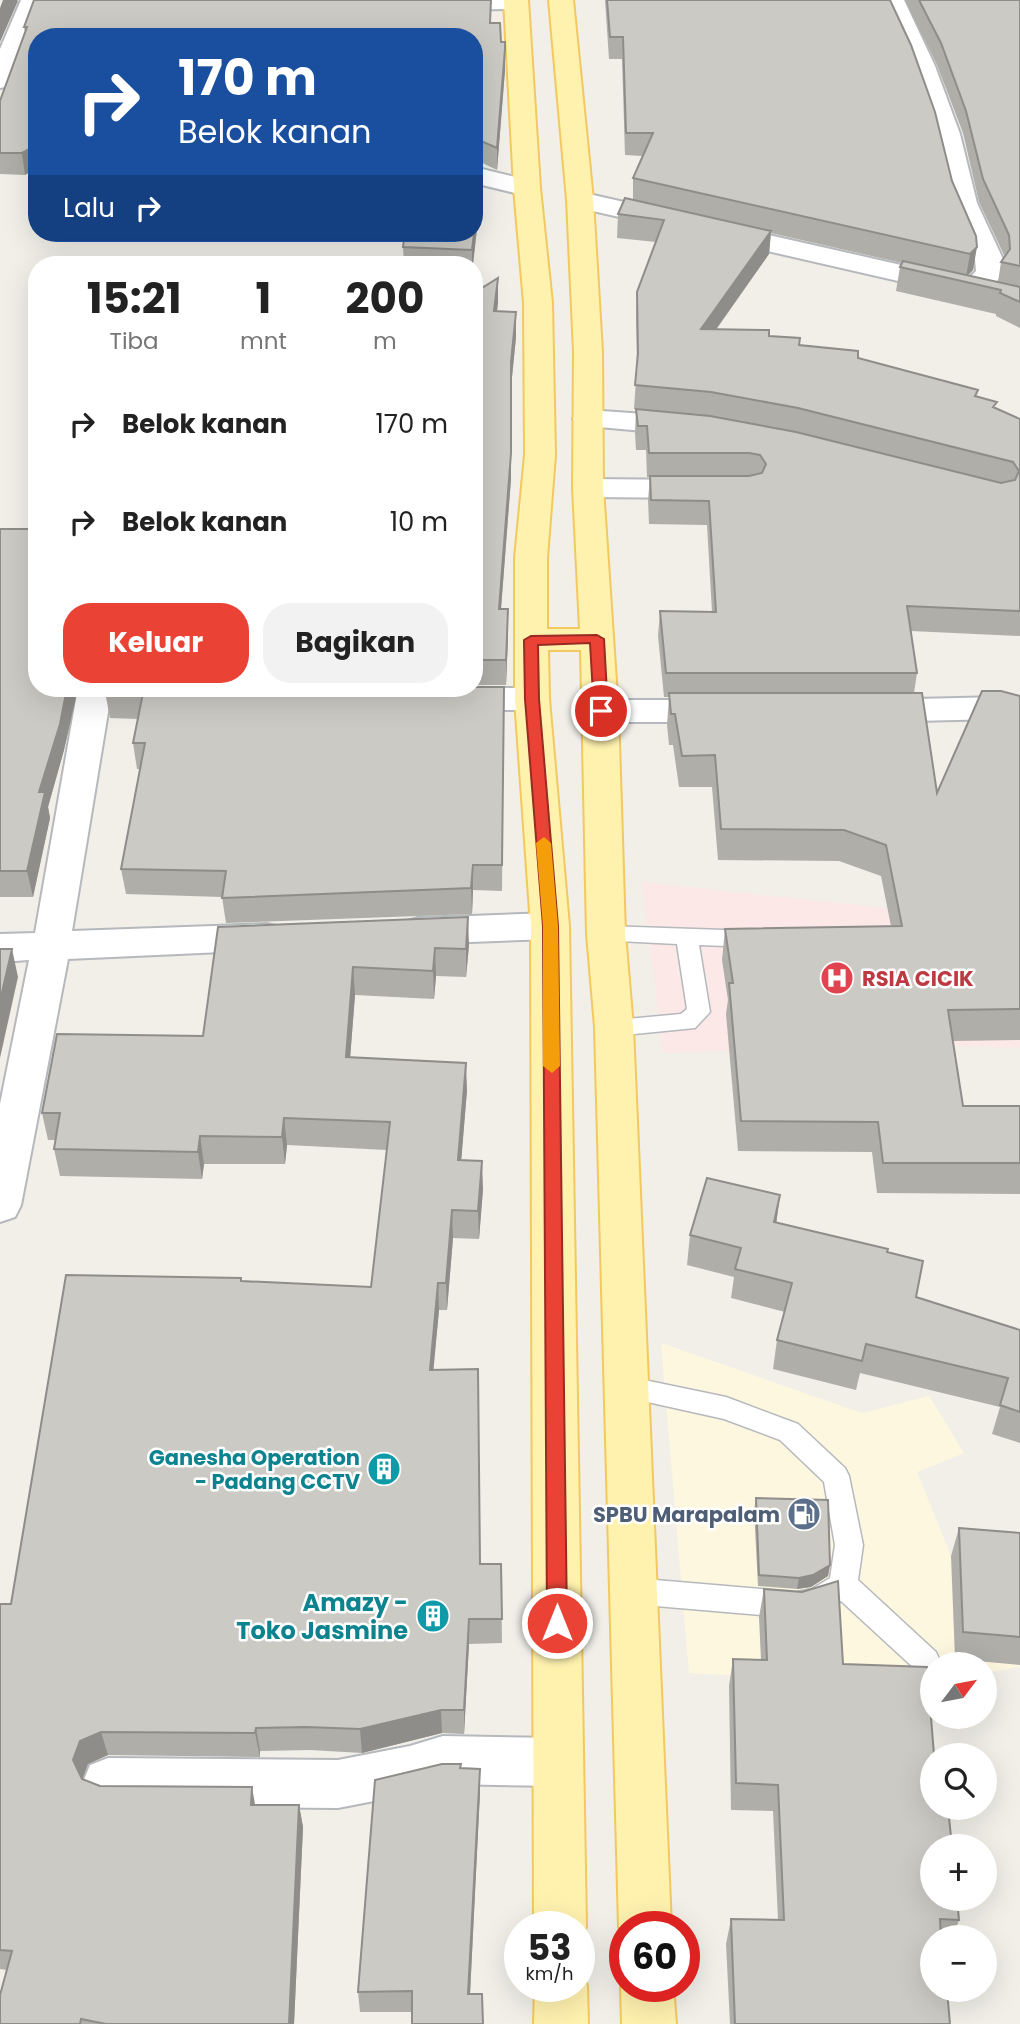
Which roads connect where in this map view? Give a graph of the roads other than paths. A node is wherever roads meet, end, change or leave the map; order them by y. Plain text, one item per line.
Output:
1 (40, 0) edge
2 (892, 0) edge
3 (420, 3) edge
4 (517, 11) edge
5 (562, 16) edge
6 (28, 65) edge
7 (2, 69) edge
8 (483, 176) edge
9 (527, 188) junction
10 (580, 200) junction
11 (969, 291) junction
12 (1020, 301) edge
13 (588, 419) junction
14 (709, 428) edge
15 (588, 488) junction
16 (732, 489) edge
17 (597, 639) junction
18 (531, 640) junction
19 (93, 697) edge
20 (532, 699) junction
21 (422, 700) edge
22 (601, 711) junction
23 (749, 711) edge
24 (844, 711) edge
25 (1020, 714) edge
26 (550, 926) junction
27 (378, 932) edge
28 (606, 934) junction
29 (296, 936) edge
30 (687, 937) junction
31 (771, 939) edge
32 (51, 947) junction
33 (0, 948) edge
34 (614, 1027) junction
35 (0, 1205) edge
36 (625, 1387) junction
37 (843, 1585) junction
38 (632, 1591) junction
39 (920, 1656) edge
40 (558, 1762) junction
41 (108, 1782) dead end
42 (560, 1911) edge
43 (644, 1911) edge
44 (561, 2002) edge
45 (648, 2002) edge
46 (561, 2024) edge
47 (649, 2024) edge

1 - 7 street
2 - 11 street
3 - 4 street
4 - 5 main road
4 - 9 main road
5 - 10 main road
6 - 7 street
8 - 9 street
9 - 18 main road
10 - 11 street
10 - 13 main road
11 - 12 street
13 - 14 street
13 - 15 main road
15 - 16 street
15 - 17 main road
17 - 18 main road
17 - 22 main road
18 - 20 main road
19 - 32 street
20 - 21 street
20 - 26 main road
22 - 23 street
22 - 28 main road
24 - 25 street
26 - 27 street
26 - 40 main road
28 - 30 lane
28 - 34 main road
29 - 32 street
30 - 31 lane
30 - 34 lane
32 - 33 street
32 - 35 street
34 - 36 main road
36 - 37 lane
36 - 38 main road
37 - 38 lane
37 - 39 lane
38 - 43 main road
40 - 41 street
40 - 42 main road
44 - 46 main road
45 - 47 main road

